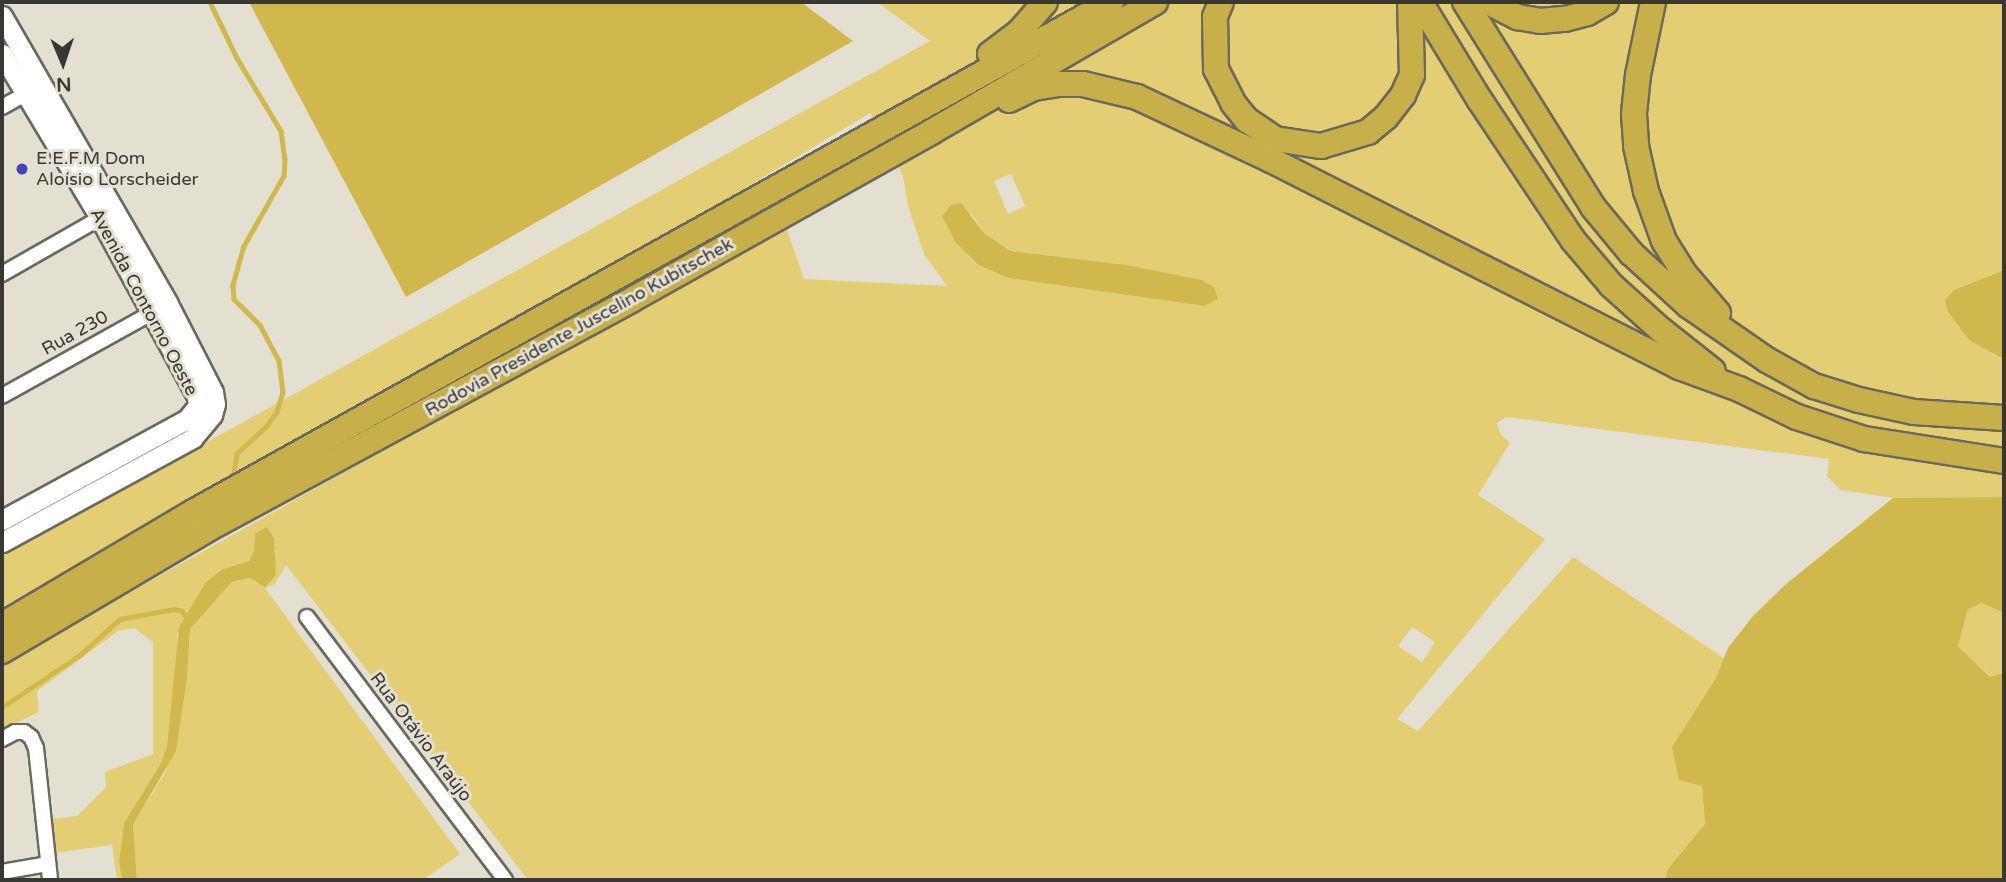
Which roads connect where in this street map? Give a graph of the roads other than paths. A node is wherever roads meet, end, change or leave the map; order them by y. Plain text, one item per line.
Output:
1 (1045, 2) edge
2 (1111, 2) edge
3 (1155, 2) edge
4 (1221, 2) edge
5 (1410, 2) edge
6 (1420, 2) edge
7 (1465, 2) edge
8 (1488, 2) edge
9 (1606, 2) edge
10 (1653, 2) edge
11 (2, 16) edge
12 (2, 54) edge
13 (33, 90) junction
14 (941, 96) junction
15 (2, 107) edge
16 (931, 132) junction
17 (100, 218) junction
18 (2, 274) edge
19 (160, 308) junction
20 (1767, 360) junction
21 (1739, 389) junction
22 (2, 396) edge
23 (1859, 400) junction
24 (205, 410) junction
25 (2004, 418) edge
26 (2004, 461) edge
27 (2, 520) edge
28 (2, 541) edge
29 (307, 617) dead end
30 (2, 625) edge
31 (2, 651) edge
32 (2, 740) edge
33 (48, 864) junction
34 (2, 872) edge
35 (50, 880) edge
36 (505, 880) edge

1 - 14 highway
2 - 14 highway, Rodovia Presidente Juscelino Kubitschek
3 - 16 highway, Rodovia Presidente Juscelino Kubitschek
4 - 5 highway
6 - 21 highway
7 - 20 highway
8 - 9 highway
10 - 20 highway
11 - 13 street, Avenida Contorno Oeste
12 - 13 street, Avenida Contorno Oeste
13 - 15 street
13 - 17 street, Avenida Contorno Oeste
13 - 19 street, Avenida Contorno Oeste
14 - 30 highway, Rodovia Presidente Juscelino Kubitschek
16 - 21 highway
16 - 31 highway, Rodovia Presidente Juscelino Kubitschek
17 - 18 street
17 - 19 street, Avenida Contorno Oeste
19 - 22 street, Rua 230
19 - 24 street, Avenida Contorno Oeste
19 - 24 street, Avenida Contorno Oeste
20 - 23 highway
21 - 23 highway
21 - 26 highway
23 - 25 highway
24 - 27 street
24 - 28 street
29 - 36 street, Rua Otávio Araújo
32 - 33 street
33 - 34 street
33 - 35 street

